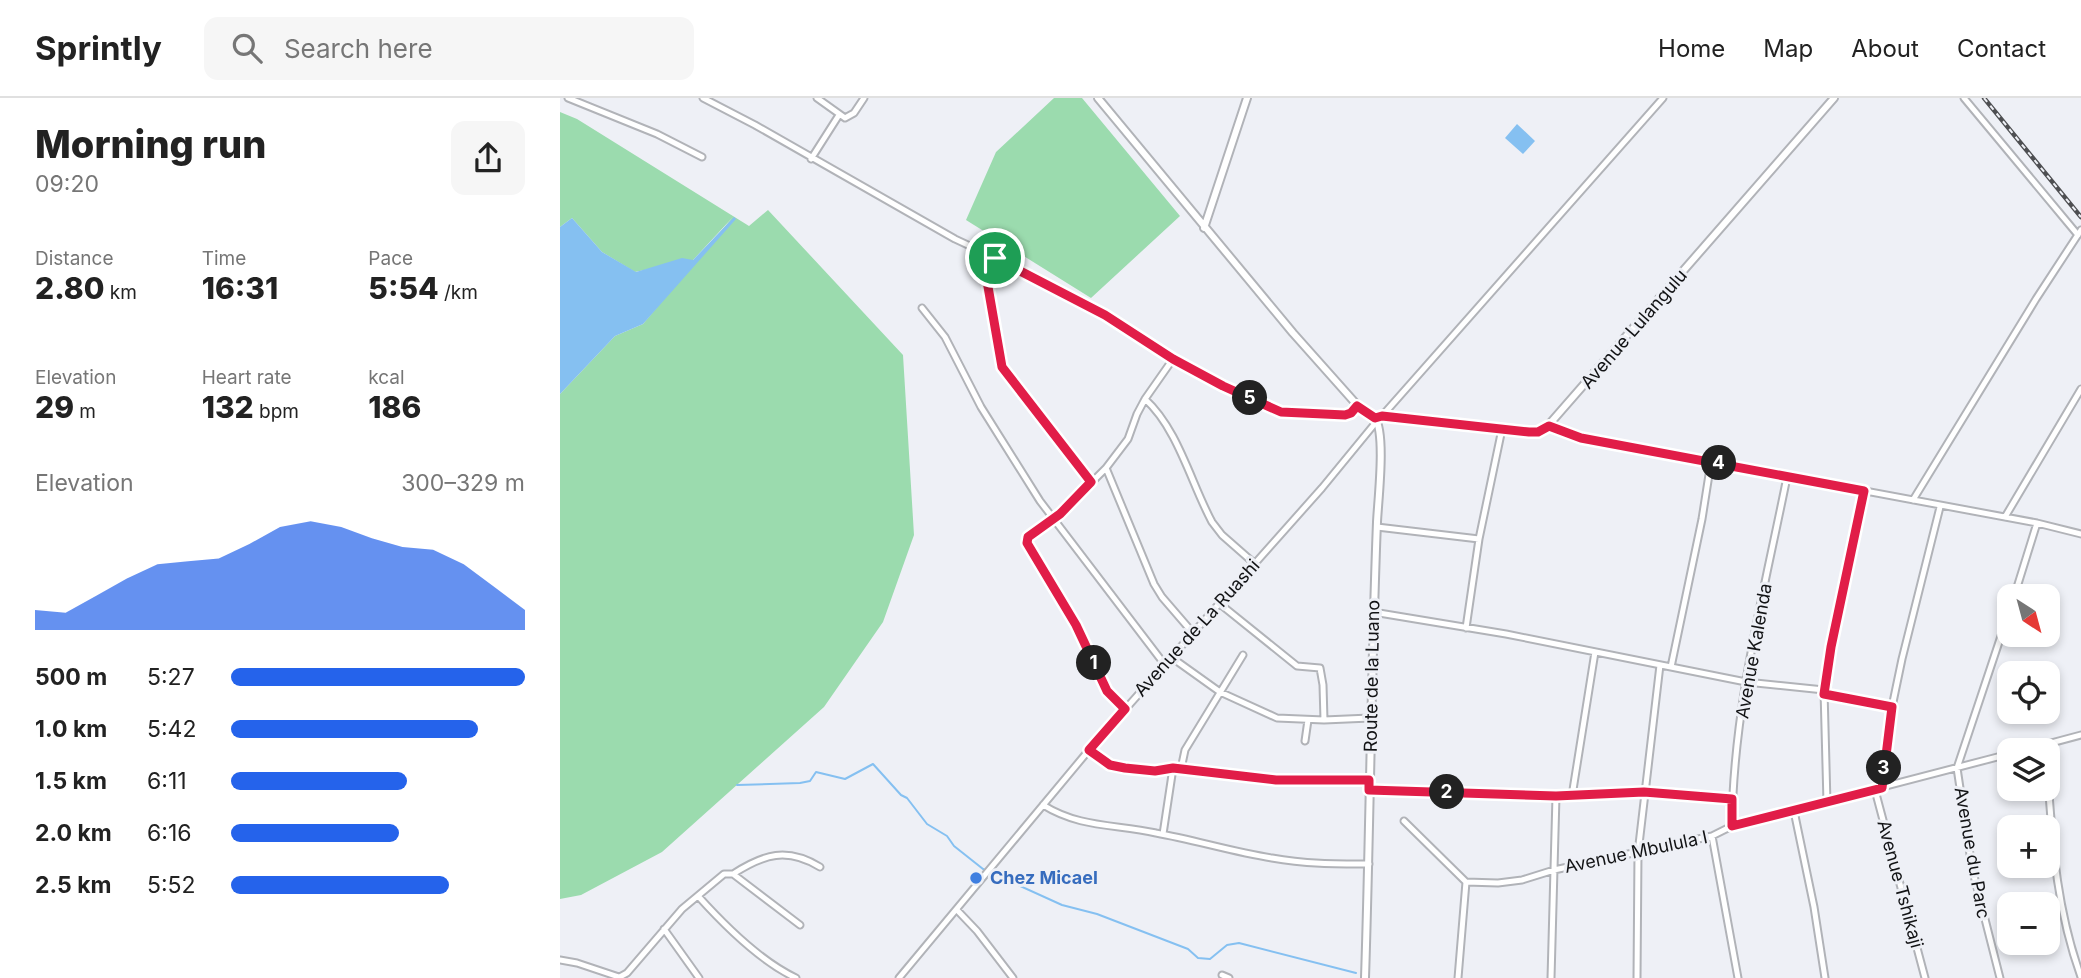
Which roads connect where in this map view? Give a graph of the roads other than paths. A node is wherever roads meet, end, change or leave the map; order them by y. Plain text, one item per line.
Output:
1 (568, 98) edge
2 (817, 98) edge
3 (864, 98) edge
4 (1098, 98) edge
5 (1247, 98) edge
6 (1663, 98) edge
7 (1834, 98) edge
8 (1964, 98) edge
9 (706, 99) edge
10 (839, 115) junction
11 (702, 157) dead end
12 (811, 159) junction
13 (1204, 228) junction
14 (2079, 233) edge
15 (995, 258) junction
16 (922, 308) dead end
17 (1173, 359) junction
18 (2081, 389) edge
19 (1145, 399) junction
20 (1357, 406) junction
21 (1378, 418) junction
22 (1549, 426) junction
23 (1502, 429) junction
24 (1711, 461) junction
25 (1106, 468) junction
26 (1787, 477) junction
27 (1091, 482) junction
28 (1864, 491) junction
29 (1913, 500) junction
30 (1940, 507) junction
31 (2005, 517) junction
32 (1053, 519) junction
33 (2037, 523) junction
34 (1377, 527) junction
35 (2081, 534) edge
36 (1479, 539) junction
37 (1255, 564) junction
38 (2018, 584) edge
39 (1220, 604) junction
40 (1373, 612) junction
41 (1466, 628) junction
42 (1193, 633) junction
43 (1997, 647) edge
44 (1594, 652) junction
45 (1243, 655) dead end
46 (1171, 657) junction
47 (1165, 665) junction
48 (1660, 665) junction
49 (1671, 667) junction
50 (1746, 681) junction
51 (1220, 692) junction
52 (1824, 692) junction
53 (1892, 707) junction
54 (1125, 709) junction
55 (1370, 718) junction
56 (1308, 720) junction
57 (1324, 720) junction
58 (2081, 735) edge
59 (1305, 741) dead end
60 (2060, 743) edge
61 (1089, 750) junction
62 (1997, 757) edge
63 (1173, 768) junction
64 (1957, 768) junction
65 (1181, 769) junction
66 (1369, 780) junction
67 (1878, 789) junction
68 (1369, 790) junction
69 (1644, 792) junction
70 (1556, 796) junction
71 (1572, 796) junction
72 (1732, 799) junction
73 (2049, 801) edge
74 (1827, 803) junction
75 (1043, 805) junction
76 (1794, 811) junction
77 (1404, 821) dead end
78 (1732, 826) junction
79 (1163, 834) junction
80 (1712, 836) junction
81 (1637, 853) junction
82 (1368, 864) junction
83 (820, 867) dead end
84 (1554, 870) junction
85 (733, 874) junction
86 (1466, 882) junction
87 (698, 896) junction
88 (957, 909) junction
89 (800, 925) dead end
90 (664, 929) junction
91 (560, 960) edge
92 (1222, 975) dead end
93 (2081, 977) edge
94 (619, 978) edge
95 (699, 978) edge
96 (796, 978) edge
97 (899, 978) edge
98 (1013, 978) edge
99 (1229, 978) edge
100 (1365, 978) edge
101 (1458, 978) edge
102 (1551, 978) edge
103 (1637, 978) edge
104 (1738, 978) edge
105 (1825, 978) edge
106 (1925, 978) edge
107 (2000, 978) edge

1 - 11 street
2 - 10 street
3 - 10 street
4 - 13 street
5 - 13 street
6 - 21 street, Avenue de La Ruashi
7 - 22 street, Avenue Lulangulu
8 - 14 street
9 - 12 street
10 - 12 street
12 - 15 street
13 - 20 street
14 - 29 street
15 - 17 street
15 - 27 street
16 - 32 street
17 - 19 street
17 - 20 street
18 - 31 street
19 - 25 street
19 - 37 street
20 - 21 street
21 - 23 street
21 - 34 street, Route de la Luano
21 - 37 street, Avenue de La Ruashi
22 - 23 street
22 - 24 street
23 - 36 street
24 - 26 street
24 - 49 street
25 - 27 street
25 - 42 street
26 - 28 street
26 - 50 street, Avenue Kalenda
27 - 32 street
28 - 29 street
28 - 52 street
29 - 30 street
30 - 31 street
30 - 53 street
31 - 33 street
32 - 47 street
32 - 54 street
33 - 35 street
33 - 38 street
34 - 36 street
34 - 40 street, Route de la Luano
36 - 41 street
37 - 39 street, Avenue de La Ruashi
39 - 42 street, Avenue de La Ruashi
39 - 57 street
40 - 41 street
40 - 55 street, Route de la Luano
41 - 44 street
42 - 46 street, Avenue de La Ruashi
43 - 64 street
44 - 48 street
44 - 71 street
45 - 51 street
46 - 47 street, Avenue de La Ruashi
46 - 51 street
47 - 54 street, Avenue de La Ruashi
48 - 49 street
48 - 69 street
49 - 50 street
50 - 52 street
50 - 72 street, Avenue Kalenda
51 - 56 street
51 - 65 street
52 - 53 street
52 - 74 street
53 - 67 street
54 - 61 street, Avenue de La Ruashi
55 - 57 street
55 - 66 street, Route de la Luano
56 - 57 street
56 - 59 street
58 - 60 street
61 - 63 street
61 - 75 street, Avenue de La Ruashi
62 - 64 street, Avenue Mbulula I
63 - 65 street
63 - 79 street
64 - 67 street, Avenue Mbulula I
64 - 107 street, Avenue du Parc
65 - 66 street
66 - 68 street, Route de la Luano
67 - 74 street, Avenue Mbulula I
67 - 106 street, Avenue Tshikaji
68 - 70 street
68 - 82 street, Route de la Luano
69 - 71 street
69 - 72 street
69 - 81 street
70 - 71 street
70 - 84 street
72 - 78 street, Avenue Kalenda
73 - 93 street
74 - 76 street, Avenue Mbulula I
75 - 79 street
75 - 88 street, Avenue de La Ruashi
76 - 78 street, Avenue Mbulula I
76 - 105 street
77 - 86 street
78 - 80 street, Avenue Mbulula I
79 - 82 street
80 - 81 street, Avenue Mbulula I
80 - 104 street
81 - 84 street, Avenue Mbulula I
81 - 103 street
82 - 100 street, Route de la Luano
83 - 85 street
84 - 86 street, Avenue Mbulula I
84 - 102 street
85 - 87 street
85 - 89 street
86 - 101 street
87 - 90 street
87 - 96 street
88 - 97 street, Avenue de La Ruashi
88 - 98 street
90 - 94 street
90 - 95 street
91 - 94 street
92 - 99 street

